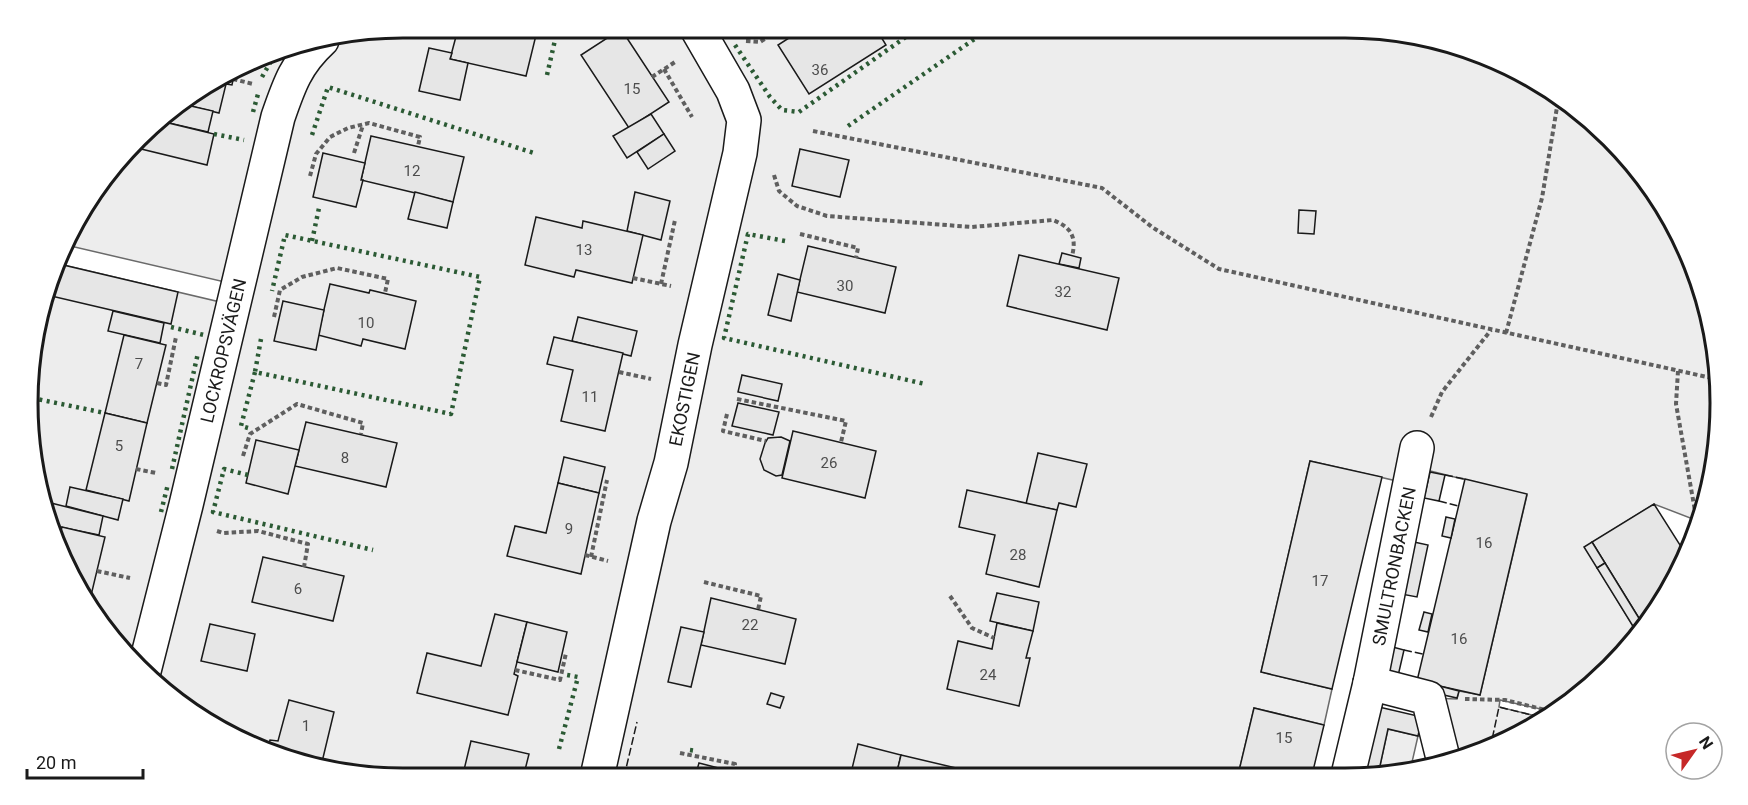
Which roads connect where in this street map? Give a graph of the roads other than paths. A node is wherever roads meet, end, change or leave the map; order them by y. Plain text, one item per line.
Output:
1 (702, 38) edge
2 (311, 49) edge
3 (1417, 448) road end
4 (146, 663) edge
5 (1370, 683) junction
6 (1442, 754) edge
7 (599, 768) edge
8 (1350, 768) edge

1 - 7 street, EKOSTIGEN
2 - 4 street, LOCKROPSVÄGEN
3 - 5 street, SMULTRONBACKEN
5 - 6 street
5 - 8 street, SMULTRONBACKEN

